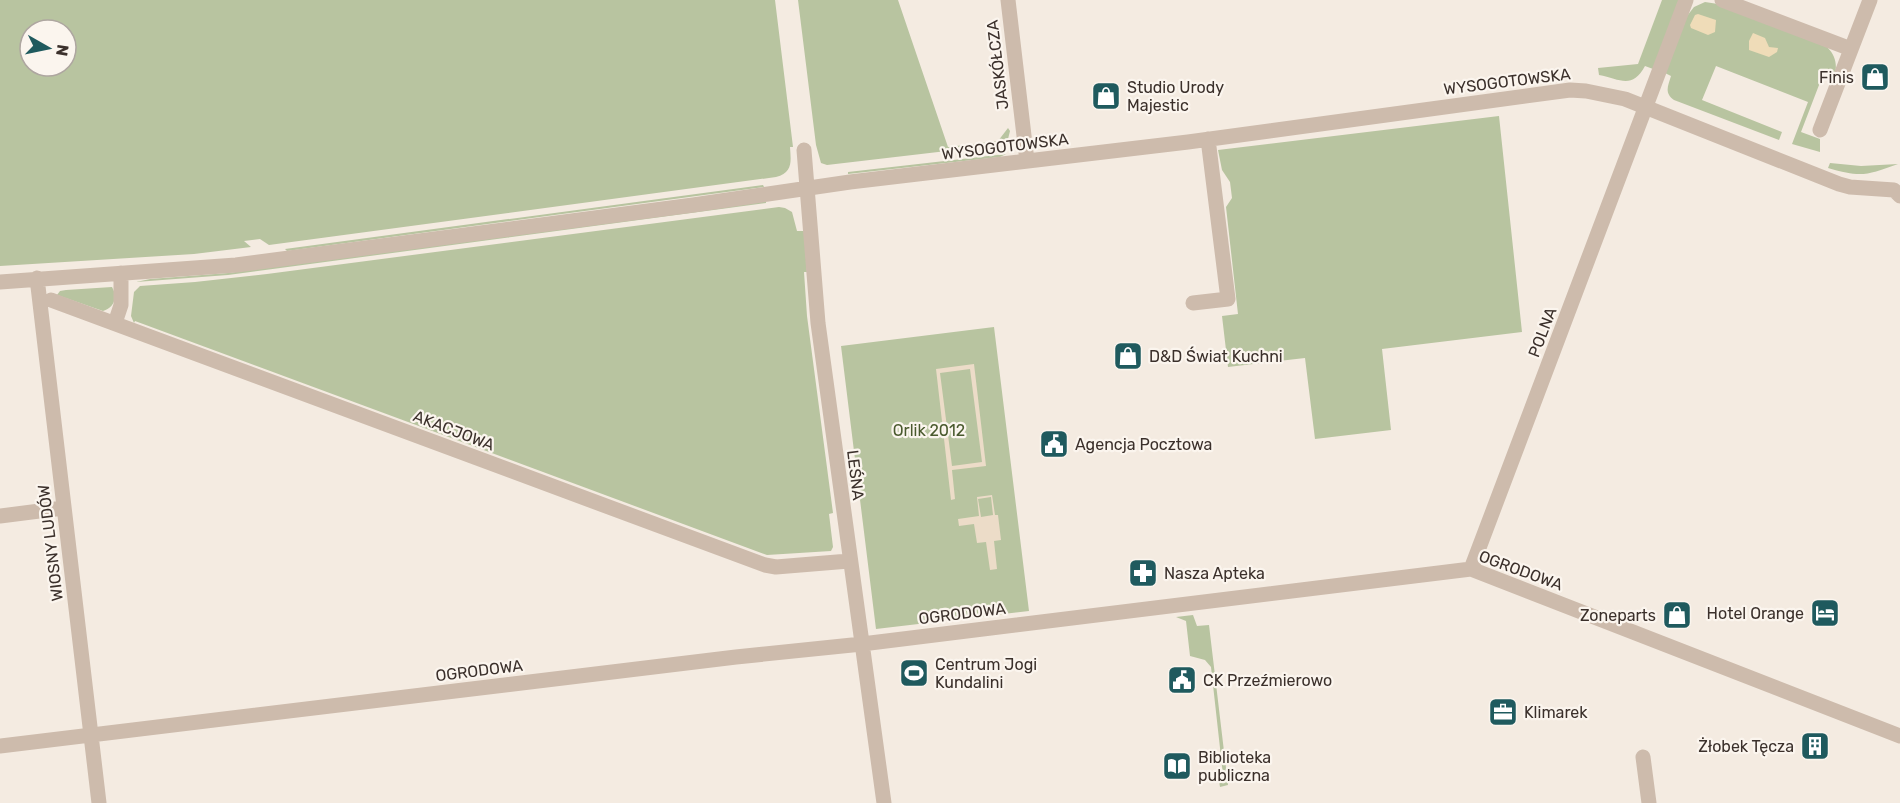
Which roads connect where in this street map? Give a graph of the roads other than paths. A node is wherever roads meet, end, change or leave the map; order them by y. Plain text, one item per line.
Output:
1 (1008, 0) edge
2 (1686, 0) edge
3 (1722, 0) edge
4 (1870, 0) edge
5 (1851, 49) junction
6 (1646, 107) junction
7 (1820, 130) dead end
8 (1208, 139) junction
9 (804, 150) dead end
10 (1027, 161) junction
11 (806, 188) junction
12 (1898, 189) edge
13 (121, 273) junction
14 (37, 278) junction
15 (0, 282) edge
16 (51, 300) dead end
17 (1193, 303) dead end
18 (115, 323) junction
19 (63, 508) junction
20 (0, 516) edge
21 (849, 561) junction
22 (1471, 569) junction
23 (862, 644) junction
24 (92, 735) junction
25 (1900, 736) edge
26 (0, 746) edge
27 (1643, 756) dead end
28 (99, 803) edge
29 (884, 803) edge
30 (1649, 803) edge

1 - 10 street, JASKÓŁCZA
2 - 6 street, POLNA
3 - 5 street
4 - 5 street
5 - 7 street
6 - 8 street, WYSOGOTOWSKA
6 - 12 street, WYSOGOTOWSKA
6 - 22 street, POLNA
8 - 10 street, WYSOGOTOWSKA
8 - 17 street
9 - 11 street, LEŚNA
10 - 11 street, WYSOGOTOWSKA
11 - 13 street, WYSOGOTOWSKA
11 - 21 street, LEŚNA
13 - 14 street, WYSOGOTOWSKA
13 - 18 street
14 - 15 street
14 - 19 street, WIOSNY LUDÓW
16 - 18 street, AKACJOWA
18 - 21 street, AKACJOWA
19 - 20 street
19 - 24 street, WIOSNY LUDÓW
21 - 23 street, LEŚNA
22 - 23 street, OGRODOWA
22 - 25 street, OGRODOWA
23 - 24 street, OGRODOWA
23 - 29 street, LEŚNA
24 - 26 street, OGRODOWA
24 - 28 street, WIOSNY LUDÓW
27 - 30 street

